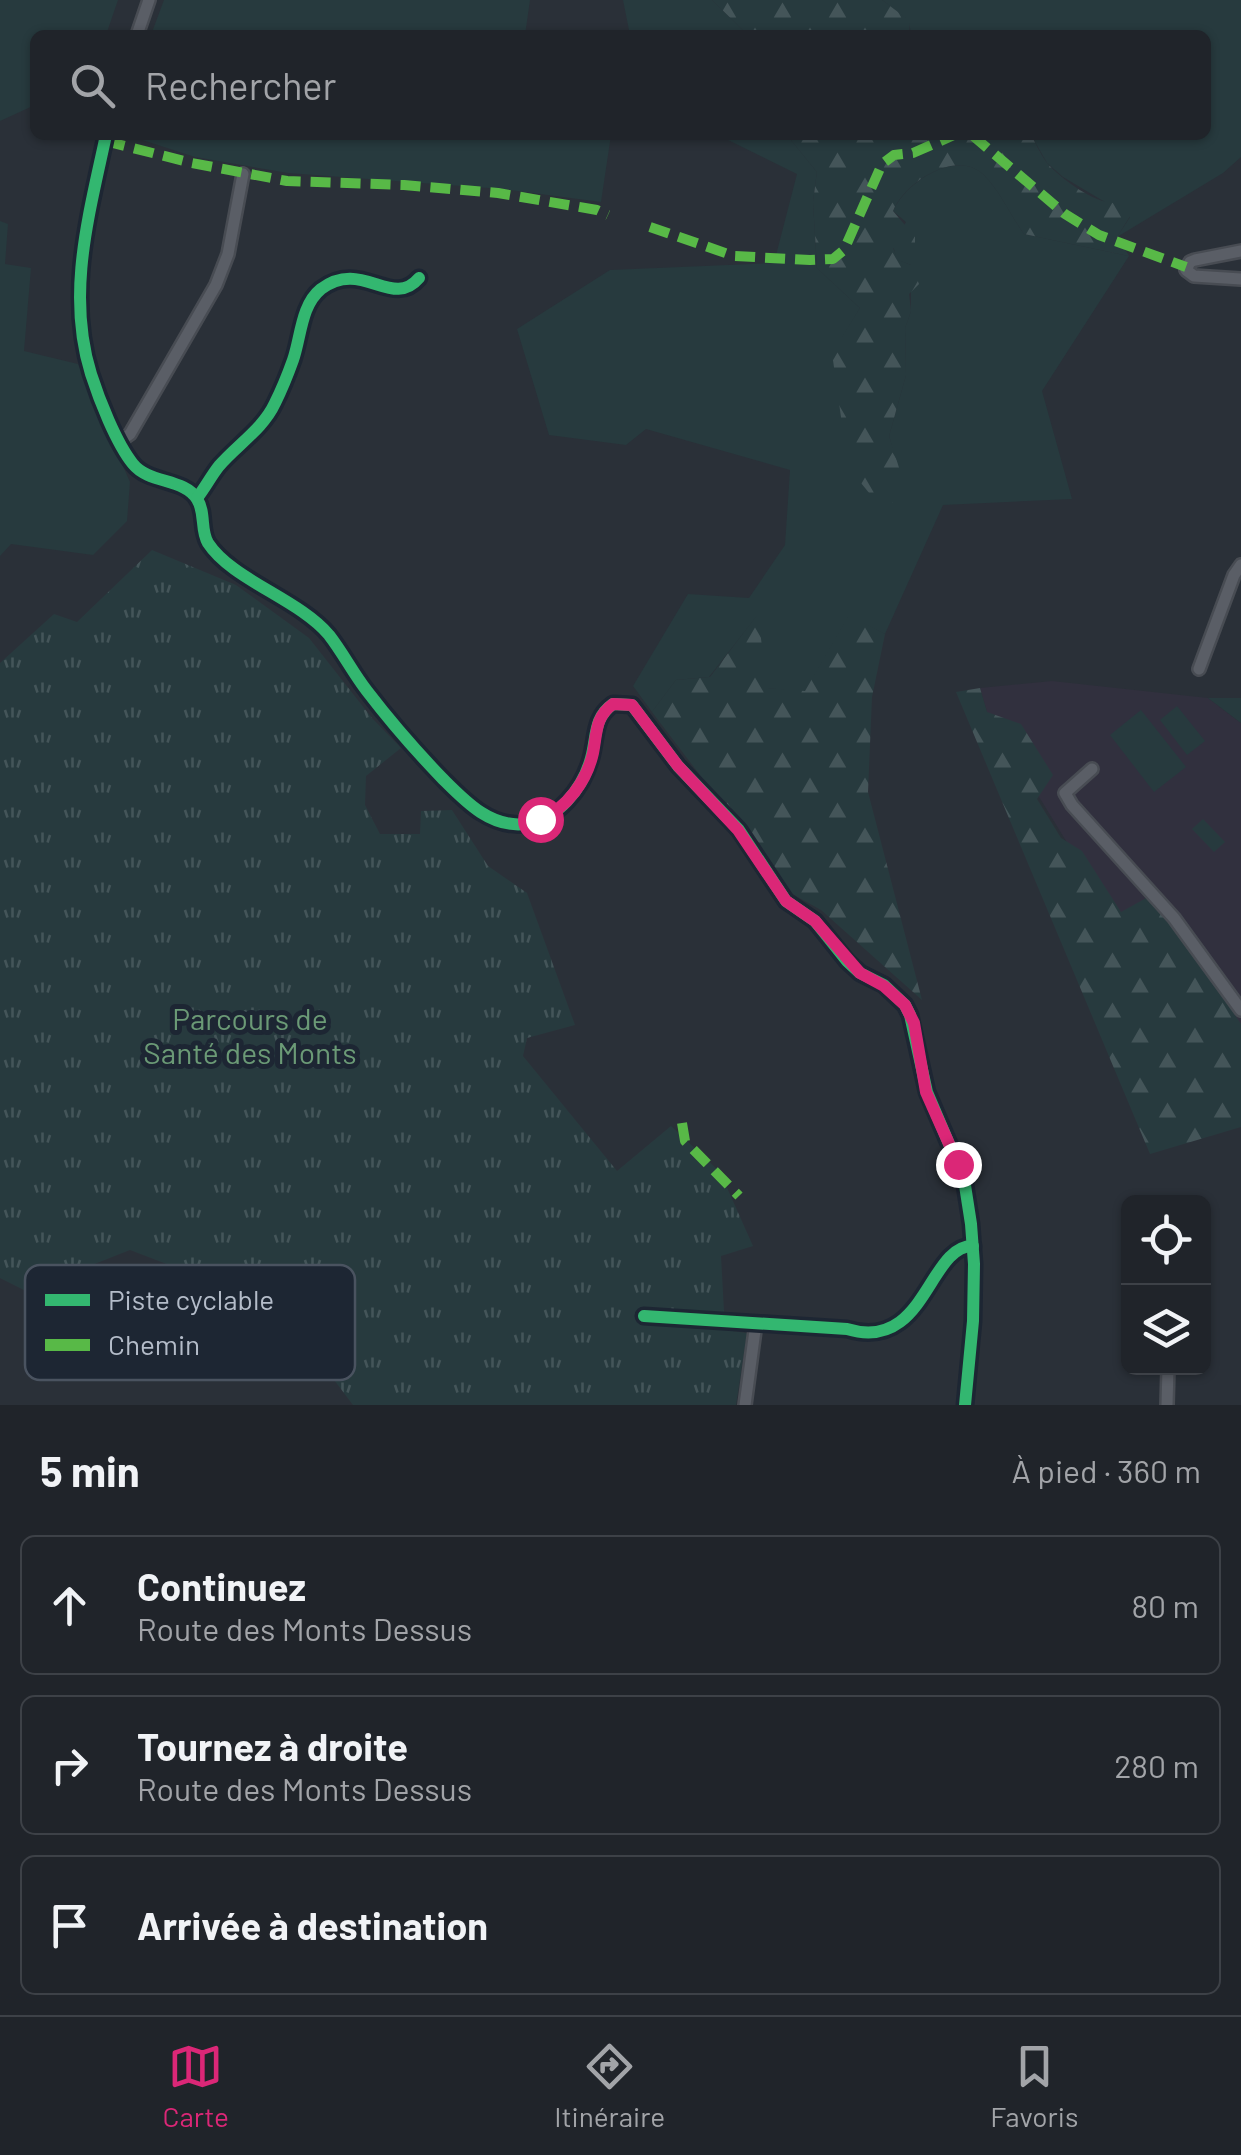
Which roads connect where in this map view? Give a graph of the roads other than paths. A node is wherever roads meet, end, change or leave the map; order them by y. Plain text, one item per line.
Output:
1 (149, 0) edge
2 (139, 30) edge
3 (105, 140) edge
4 (243, 174) dead end
5 (1241, 252) edge
6 (420, 278) dead end
7 (1241, 278) edge
8 (120, 441) junction
9 (197, 498) junction
10 (1241, 566) edge
11 (1198, 668) dead end
12 (1092, 768) dead end
13 (1241, 1010) edge
14 (973, 1246) junction
15 (644, 1316) dead end
16 (756, 1323) junction
17 (1168, 1375) edge
18 (745, 1405) edge
19 (965, 1405) edge
20 (1167, 1405) edge

1 - 2 street
3 - 8 street
4 - 8 street
5 - 7 street
6 - 9 street
8 - 9 street
9 - 14 street
10 - 11 street
12 - 13 street
14 - 16 street
14 - 19 street
15 - 16 street
16 - 18 street
17 - 20 street

